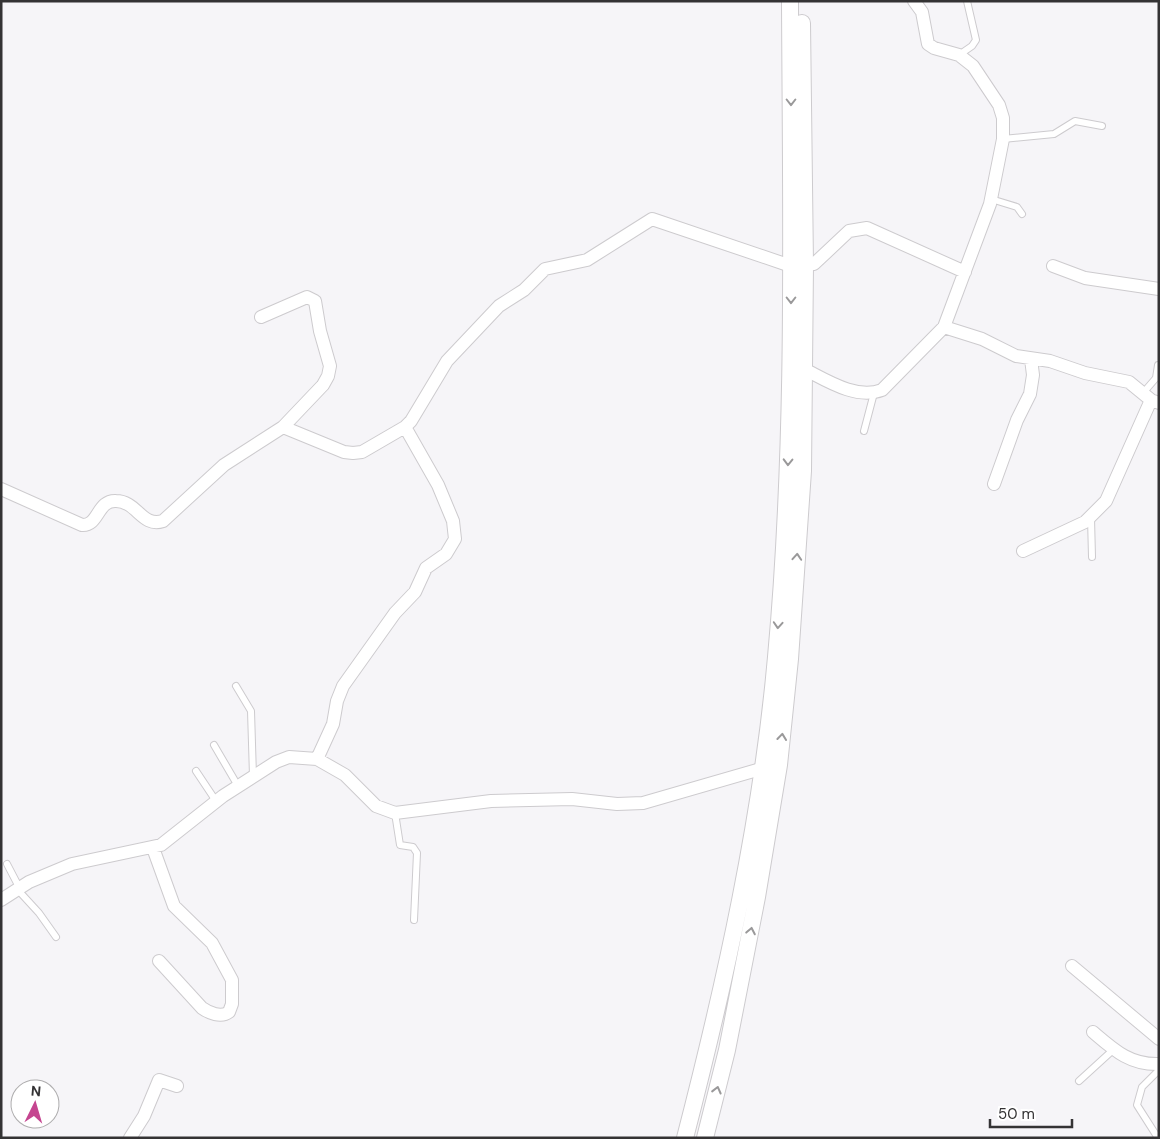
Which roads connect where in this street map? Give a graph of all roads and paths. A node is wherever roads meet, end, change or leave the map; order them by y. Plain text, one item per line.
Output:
1 (790, 1) edge
2 (801, 1) edge
3 (914, 1) edge
4 (967, 1) edge
5 (958, 56) junction
6 (1102, 126) dead end
7 (1003, 139) junction
8 (991, 199) junction
9 (1022, 214) dead end
10 (798, 266) junction
11 (1053, 266) dead end
12 (966, 272) junction
13 (1159, 289) edge
14 (261, 317) dead end
15 (944, 327) junction
16 (1031, 359) junction
17 (1158, 365) edge
18 (804, 369) junction
19 (874, 393) junction
20 (1151, 399) edge
21 (283, 427) junction
22 (405, 427) junction
23 (864, 431) dead end
24 (994, 484) dead end
25 (1, 489) edge
26 (1091, 518) junction
27 (1023, 551) dead end
28 (1092, 557) dead end
29 (236, 686) dead end
30 (214, 745) dead end
31 (317, 759) junction
32 (771, 766) junction
33 (196, 771) dead end
34 (253, 776) junction
35 (238, 786) junction
36 (216, 801) junction
37 (395, 813) junction
38 (153, 848) junction
39 (7, 864) dead end
40 (18, 888) junction
41 (1, 900) edge
42 (414, 920) dead end
43 (56, 937) dead end
44 (159, 961) dead end
45 (1072, 966) dead end
46 (1093, 1032) dead end
47 (1159, 1039) edge
48 (1113, 1050) junction
49 (1159, 1064) edge
50 (1159, 1070) edge
51 (1079, 1081) dead end
52 (177, 1086) dead end
53 (130, 1138) edge
54 (684, 1138) edge
55 (705, 1138) edge
56 (1158, 1138) edge

1 -> 10 street
2 - 10 street
3 - 5 street
4 - 5 lane
5 - 7 street
6 - 7 lane
7 - 8 street
8 - 9 lane
8 - 12 street
10 - 12 street
10 - 18 street
10 - 22 street
10 -> 32 street
11 - 13 street
12 - 15 street
14 - 21 street
15 - 16 street
15 - 19 street
16 - 20 street
16 - 24 street
17 - 20 lane
18 - 19 street
32 -> 18 street
19 - 23 lane
20 - 26 street
21 - 22 street
21 - 25 street
22 - 31 street
26 - 27 street
26 - 28 lane
29 - 34 lane
30 - 35 lane
31 - 34 street
31 - 37 street
32 - 37 street
32 - 54 street
55 -> 32 street
33 - 36 lane
34 - 35 street
35 - 36 street
36 - 38 street
37 - 42 lane
38 - 40 street
38 - 44 street
39 - 40 lane
40 - 41 street
40 - 43 lane
45 - 47 street
46 - 48 street
48 - 49 street
48 - 51 lane
50 - 56 lane
52 - 53 street

